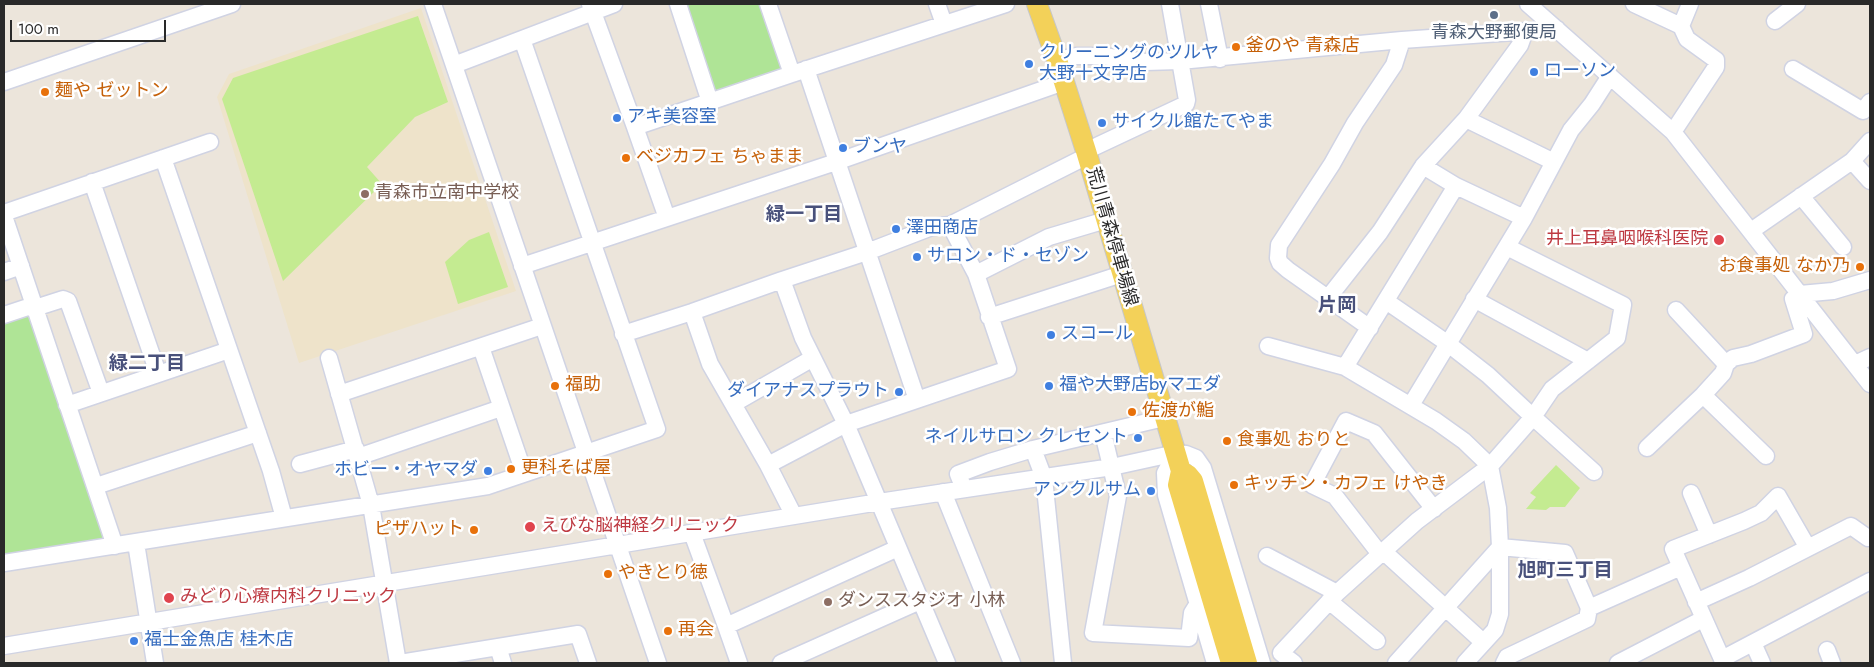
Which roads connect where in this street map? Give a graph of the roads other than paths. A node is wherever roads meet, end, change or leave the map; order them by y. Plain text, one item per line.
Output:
1 (232, 4) edge
2 (433, 4) edge
3 (614, 4) edge
4 (678, 4) edge
5 (768, 4) edge
6 (937, 4) edge
7 (1006, 4) edge
8 (1037, 4) edge
9 (1170, 4) edge
10 (1209, 4) edge
11 (1528, 4) edge
12 (1634, 4) edge
13 (1690, 4) edge
14 (1798, 4) edge
15 (592, 8) edge
16 (1775, 21) dead end
17 (944, 24) junction
18 (1682, 26) junction
19 (1557, 29) junction
20 (1525, 32) junction
21 (522, 39) junction
22 (1402, 40) junction
23 (1220, 59) junction
24 (1057, 60) junction
25 (1180, 62) junction
26 (454, 65) junction
27 (1792, 69) dead end
28 (799, 71) junction
29 (1610, 76) junction
30 (4, 82) edge
31 (1064, 82) junction
32 (710, 102) junction
33 (1866, 110) edge
34 (1466, 118) junction
35 (635, 127) junction
36 (1673, 132) junction
37 (1870, 141) edge
38 (210, 142) dead end
39 (1087, 153) junction
40 (163, 158) junction
41 (1852, 160) junction
42 (836, 162) junction
43 (1554, 162) junction
44 (1423, 166) junction
45 (1870, 181) edge
46 (92, 182) junction
47 (1456, 186) junction
48 (1801, 196) junction
49 (4, 214) edge
50 (666, 218) junction
51 (1524, 218) junction
52 (1106, 220) junction
53 (950, 225) junction
54 (1751, 231) junction
55 (592, 243) junction
56 (1506, 247) junction
57 (1843, 247) dead end
58 (868, 252) junction
59 (21, 266) junction
60 (522, 266) junction
61 (4, 272) edge
62 (976, 274) junction
63 (1122, 274) junction
64 (782, 280) junction
65 (1870, 280) edge
66 (1800, 294) junction
67 (1328, 298) junction
68 (1474, 299) junction
69 (1386, 301) junction
70 (34, 306) junction
71 (1676, 310) dead end
72 (692, 312) junction
73 (4, 315) edge
74 (989, 316) junction
75 (542, 326) junction
76 (1370, 328) junction
77 (623, 334) junction
78 (1447, 343) junction
79 (1268, 346) dead end
80 (481, 347) junction
81 (230, 350) junction
82 (1870, 357) edge
83 (329, 358) dead end
84 (814, 358) junction
85 (1588, 361) junction
86 (1726, 364) junction
87 (1855, 364) junction
88 (1346, 367) junction
89 (158, 373) junction
90 (1870, 384) edge
91 (101, 393) junction
92 (339, 394) junction
93 (1703, 395) junction
94 (917, 400) junction
95 (733, 404) junction
96 (67, 405) junction
97 (1411, 405) junction
98 (501, 408) junction
99 (1533, 417) junction
100 (1164, 418) junction
101 (846, 424) junction
102 (258, 433) junction
103 (1103, 433) junction
104 (1647, 448) dead end
105 (1033, 449) junction
106 (357, 453) junction
107 (586, 453) junction
108 (1766, 456) dead end
109 (1179, 462) junction
110 (300, 464) dead end
111 (768, 465) junction
112 (1490, 466) junction
113 (1112, 467) junction
114 (1594, 472) dead end
115 (524, 473) junction
116 (1044, 478) junction
117 (96, 486) junction
118 (964, 489) junction
119 (943, 492) junction
120 (1691, 492) dead end
121 (879, 502) junction
122 (371, 505) junction
123 (1434, 509) junction
124 (794, 516) junction
125 (284, 518) junction
126 (692, 533) junction
127 (1709, 535) junction
128 (1870, 537) edge
129 (136, 543) junction
130 (115, 546) junction
131 (618, 546) junction
132 (1500, 547) junction
133 (898, 548) junction
134 (1808, 548) junction
135 (1381, 553) junction
136 (1267, 556) dead end
137 (4, 563) edge
138 (1680, 568) junction
139 (1870, 581) edge
140 (383, 583) junction
141 (1333, 597) junction
142 (920, 600) junction
143 (1696, 602) junction
144 (1197, 605) junction
145 (1445, 608) junction
146 (1589, 608) junction
147 (1703, 619) junction
148 (150, 622) junction
149 (726, 626) junction
150 (1377, 641) dead end
151 (1483, 642) junction
152 (1753, 643) junction
153 (4, 646) edge
154 (498, 647) junction
155 (804, 659) edge
156 (1723, 661) edge
157 (1060, 662) edge
158 (155, 663) edge
159 (399, 663) edge
160 (503, 663) edge
161 (588, 663) edge
162 (658, 663) edge
163 (739, 663) edge
164 (781, 663) edge
165 (946, 663) edge
166 (1012, 663) edge
167 (1215, 663) edge
168 (1231, 663) edge
169 (1247, 663) edge
170 (1262, 663) edge
171 (1294, 663) edge
172 (1396, 663) edge
173 (1465, 663) edge
174 (1504, 663) edge
175 (1618, 663) edge
176 (1762, 663) edge

1 - 30 street
2 - 26 street
3 - 15 street
4 - 32 street
5 - 28 street
6 - 17 street
7 - 17 street
8 - 24 main road, 荒川青森停車場線
9 - 25 street
10 - 23 street
11 - 19 street
12 - 18 street
13 - 18 street
14 - 16 street
15 - 21 street
15 - 35 street
17 - 28 street
18 - 36 street
19 - 20 street
19 - 29 street
20 - 22 street
20 - 34 street
21 - 26 street
21 - 55 street
22 - 23 street
22 - 67 street
23 - 25 street
24 - 25 street
24 - 31 main road, 荒川青森停車場線
25 - 39 street
26 - 60 street
27 - 33 street
28 - 32 street
28 - 42 street
29 - 36 street
29 - 43 street
31 - 39 main road, 荒川青森停車場線
31 - 42 street
32 - 35 street
34 - 43 street
34 - 44 street
35 - 50 street
36 - 54 street
37 - 41 street
38 - 40 street
39 - 52 main road, 荒川青森停車場線
39 - 53 street
40 - 46 street
40 - 81 street
41 - 45 street
41 - 48 street
42 - 50 street
42 - 58 street
43 - 51 street
44 - 47 street
44 - 67 street
46 - 49 street
46 - 89 street
47 - 51 street
47 - 69 street
48 - 54 street
48 - 57 street
49 - 59 street
50 - 55 street
51 - 56 street
52 - 62 street
52 - 63 main road, 荒川青森停車場線
53 - 58 street
53 - 62 street
54 - 66 street
55 - 60 street
55 - 77 street
56 - 68 street
56 - 85 street
58 - 64 street
58 - 94 street
59 - 61 street
59 - 70 street
60 - 75 street
62 - 74 street
63 - 74 street
63 - 100 main road, 荒川青森停車場線
64 - 72 street
64 - 84 street
65 - 66 street
66 - 86 street
66 - 87 street
67 - 76 street
68 - 78 street
68 - 85 street
69 - 76 street
69 - 78 street
70 - 73 street
70 - 91 street
70 - 96 street
71 - 86 street
72 - 77 street
72 - 95 street
74 - 94 street
75 - 80 street
75 - 107 street
76 - 88 street
77 - 107 street
78 - 97 street
78 - 99 street
79 - 88 street
80 - 92 street
80 - 98 street
81 - 89 street
81 - 102 street
82 - 87 street
83 - 92 street
84 - 95 street
84 - 101 street
85 - 99 street
86 - 93 street
87 - 90 street
88 - 97 street
89 - 91 street
91 - 96 street
92 - 106 street
93 - 104 street
93 - 108 street
94 - 101 street
95 - 111 street
96 - 117 street
97 - 112 street
98 - 106 street
98 - 115 street
99 - 112 street
99 - 114 street
100 - 103 street
100 - 109 main road, 荒川青森停車場線
101 - 111 street
101 - 121 street
102 - 117 street
102 - 125 street
103 - 105 street
103 - 113 street
105 - 116 street
105 - 118 street
106 - 110 street
106 - 122 street
107 - 115 street
107 - 131 street
109 - 113 street
109 - 144 street
109 - 168 main road, 荒川青森停車場線
109 - 169 main road, 荒川青森停車場線
109 - 170 street
111 - 124 street
112 - 123 street
112 - 132 street
113 - 116 street
113 - 144 street
115 - 122 street
116 - 118 street
116 - 157 street
117 - 130 street
118 - 119 street
119 - 121 street
119 - 166 street
120 - 127 street
121 - 124 street
121 - 133 street
122 - 125 street
122 - 140 street
123 - 135 street
123 - 135 street
124 - 126 street
125 - 129 street
126 - 131 street
126 - 149 street
127 - 134 street
127 - 138 street
128 - 134 street
129 - 130 street
129 - 148 street
130 - 137 street
131 - 140 street
131 - 162 street
132 - 145 street
132 - 146 street
132 - 151 street
133 - 142 street
133 - 149 street
134 - 143 street
135 - 141 street
135 - 145 street
136 - 141 street
138 - 143 street
138 - 146 street
139 - 152 street
140 - 148 street
140 - 159 street
141 - 150 street
141 - 171 street
142 - 155 street
142 - 165 street
143 - 147 street
144 - 167 street
145 - 151 street
145 - 172 street
146 - 174 street
147 - 156 street
147 - 175 street
148 - 153 street
148 - 158 street
149 - 163 street
151 - 173 street
152 - 156 street
152 - 176 street
154 - 159 street
154 - 160 street
154 - 161 street
155 - 164 street

